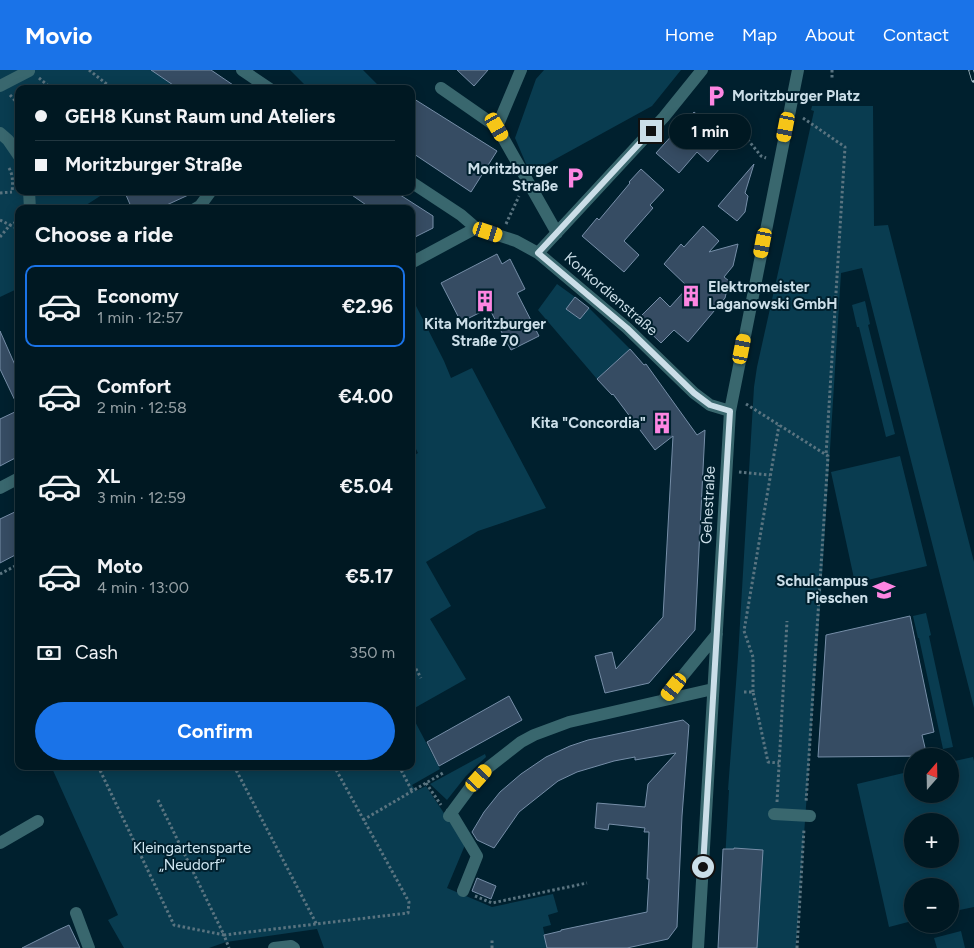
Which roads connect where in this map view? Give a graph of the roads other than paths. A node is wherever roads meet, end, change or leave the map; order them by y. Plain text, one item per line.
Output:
1 (242, 70) edge
2 (521, 70) edge
3 (702, 70) edge
4 (798, 70) edge
5 (29, 71) dead end
6 (259, 74) edge
7 (267, 85) edge
8 (0, 86) edge
9 (442, 88) dead end
10 (497, 127) junction
11 (0, 133) edge
12 (15, 150) edge
13 (415, 185) edge
14 (208, 195) edge
15 (199, 205) edge
16 (476, 228) junction
17 (557, 233) junction
18 (538, 253) junction
19 (415, 261) edge
20 (730, 411) junction
21 (15, 480) edge
22 (0, 488) edge
23 (717, 634) junction
24 (713, 689) junction
25 (663, 700) junction
26 (775, 814) road end
27 (807, 816) road end
28 (38, 821) dead end
29 (0, 843) edge
30 (463, 891) road end
31 (76, 913) dead end
32 (89, 948) edge
33 (274, 948) edge
34 (294, 948) edge
35 (698, 948) edge

1 - 6 street
2 - 10 street
3 - 17 street
4 - 20 street, Gehestraße
5 - 8 street
6 - 7 street
9 - 10 street
10 - 17 street
11 - 12 street
13 - 16 street, Konkordienstraße
14 - 15 street
16 - 18 street, Konkordienstraße
16 - 19 street
17 - 18 street
18 - 20 street, Konkordienstraße
20 - 23 street, Gehestraße
21 - 22 street
23 - 24 street, Gehestraße
23 - 25 street
24 - 25 street
24 - 35 street, Gehestraße
25 - 30 street
26 - 27 street
28 - 29 street
31 - 32 street
33 - 34 street

